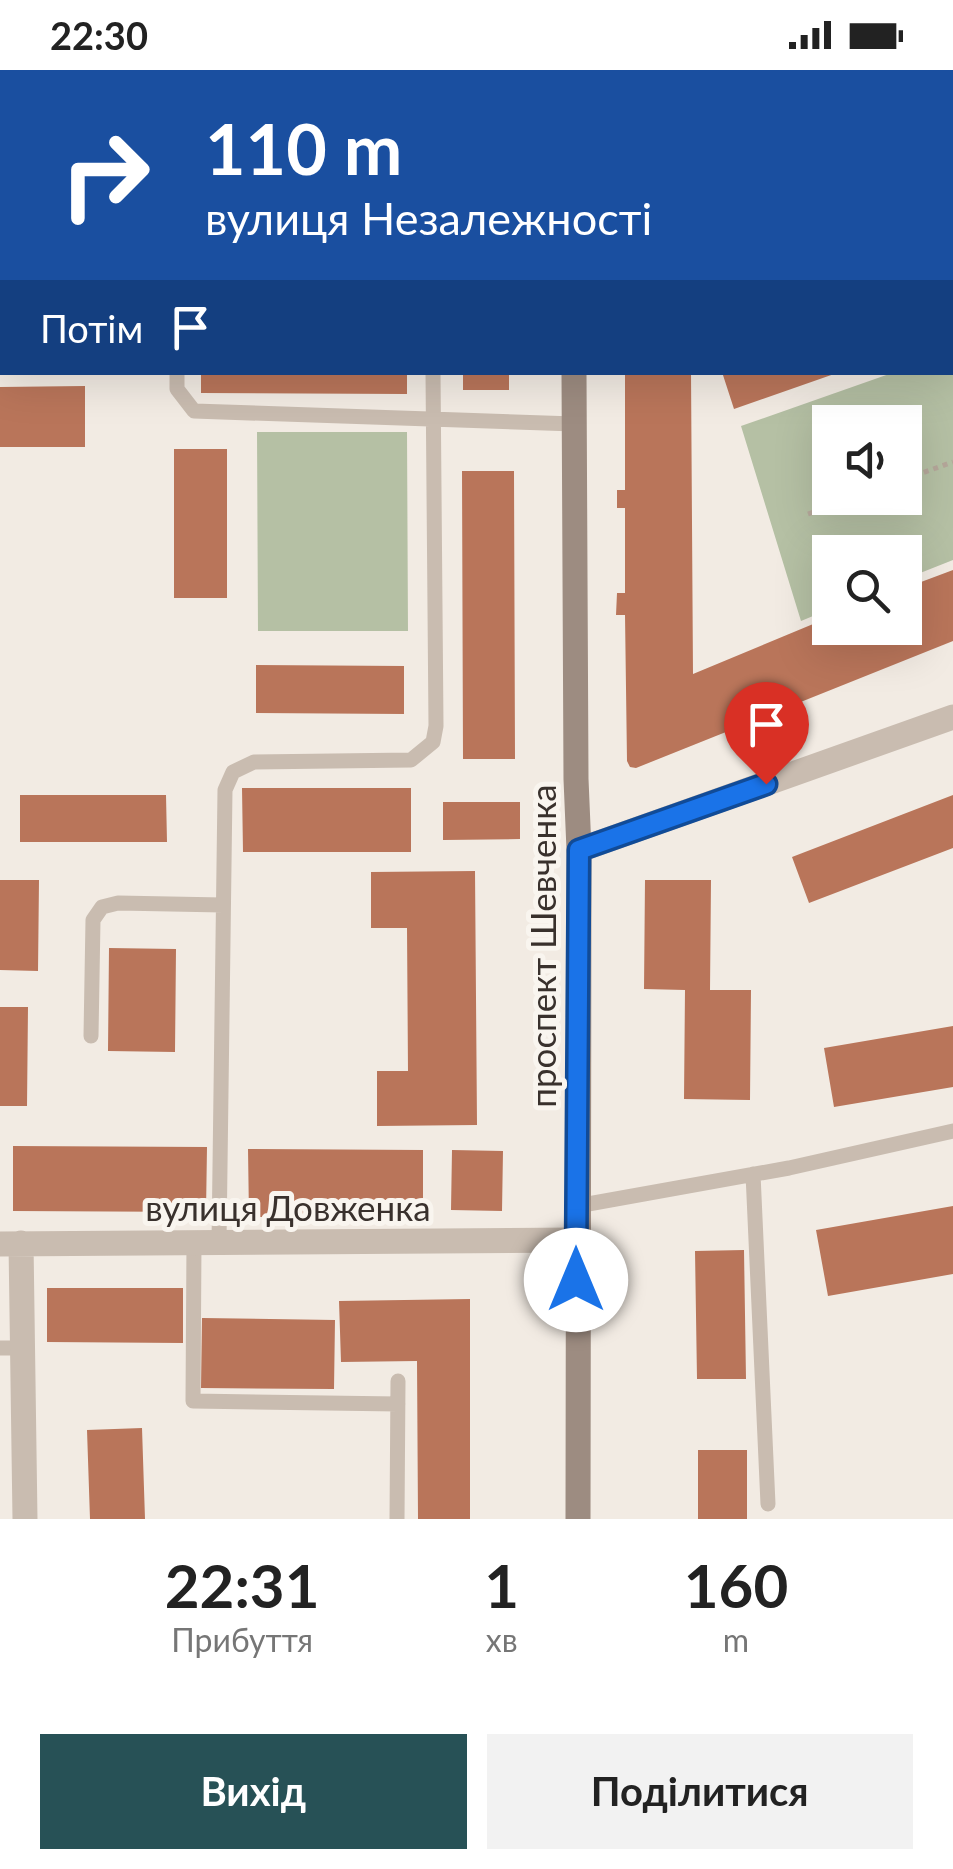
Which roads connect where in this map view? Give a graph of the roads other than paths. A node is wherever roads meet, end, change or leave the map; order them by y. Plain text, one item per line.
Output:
1 (177, 375) edge
2 (433, 375) edge
3 (574, 375) edge
4 (433, 420) junction
5 (574, 424) junction
6 (953, 717) edge
7 (579, 850) junction
8 (223, 905) junction
9 (91, 1036) dead end
10 (953, 1131) edge
11 (753, 1174) junction
12 (578, 1206) junction
13 (576, 1240) junction
14 (206, 1242) junction
15 (10, 1244) edge
16 (11, 1348) edge
17 (398, 1381) dead end
18 (398, 1404) junction
19 (768, 1504) dead end
20 (24, 1519) edge
21 (398, 1519) edge
22 (578, 1519) edge

1 - 4 lane
2 - 4 lane
3 - 5 main road, проспект Шевченка
4 - 5 lane
4 - 8 lane
5 - 7 main road, проспект Шевченка
6 - 7 street
7 - 12 main road, проспект Шевченка
8 - 9 lane
8 - 14 lane
10 - 11 lane
11 - 12 lane
11 - 19 lane
12 - 13 main road, проспект Шевченка
13 - 14 street, вулиця Довженка
13 - 22 main road, проспект Шевченка
14 - 15 street, вулиця Довженка
14 - 18 lane
15 - 16 street
16 - 20 street
17 - 18 lane
18 - 21 lane

